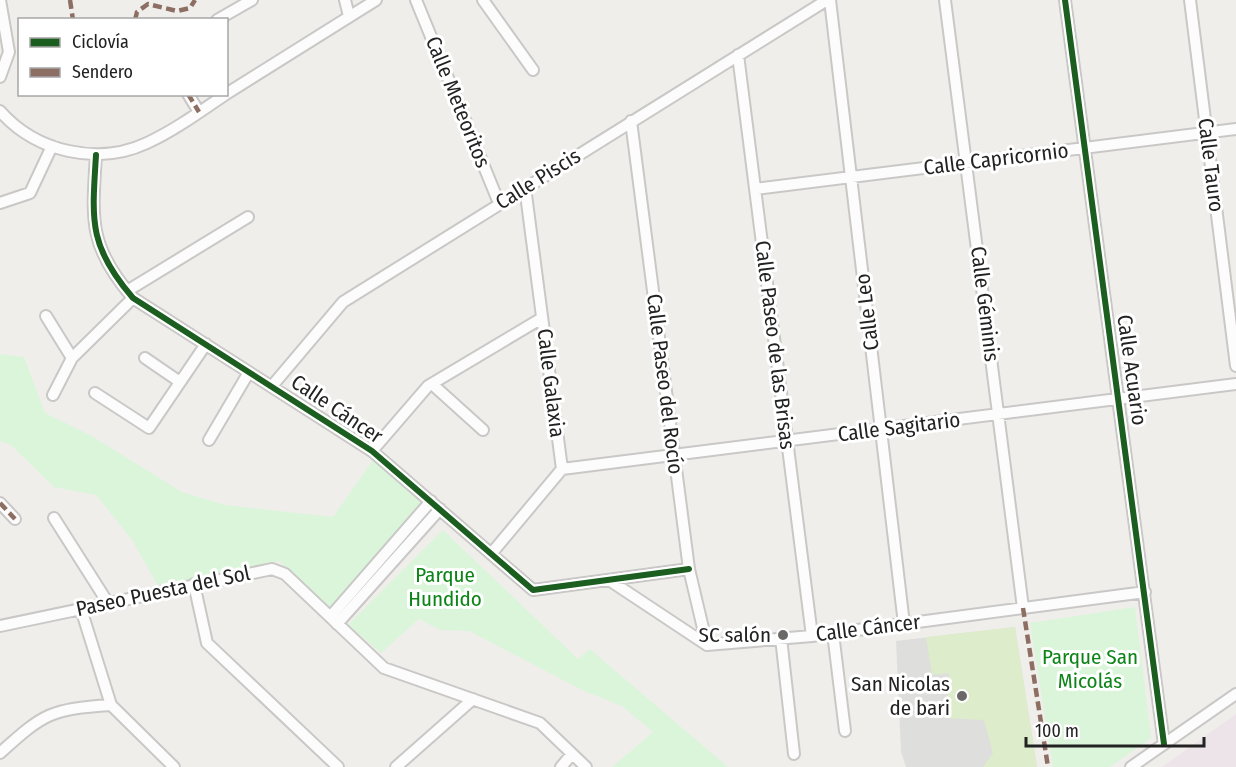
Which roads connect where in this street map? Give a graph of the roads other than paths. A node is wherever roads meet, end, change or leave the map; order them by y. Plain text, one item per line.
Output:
1 (0, 0) edge
2 (252, 0) edge
3 (345, 0) edge
4 (376, 0) edge
5 (416, 0) edge
6 (483, 0) edge
7 (829, 0) edge
8 (945, 0) edge
9 (1065, 0) edge
10 (1190, 0) edge
11 (350, 16) junction
12 (220, 18) edge
13 (738, 55) junction
14 (533, 70) dead end
15 (0, 77) edge
16 (228, 93) edge
17 (189, 96) edge
18 (223, 96) edge
19 (0, 111) edge
20 (199, 112) junction
21 (631, 121) junction
22 (1236, 129) edge
23 (1207, 133) junction
24 (52, 146) junction
25 (1085, 148) junction
26 (96, 155) junction
27 (967, 163) junction
28 (851, 177) junction
29 (525, 187) junction
30 (755, 189) junction
31 (0, 203) edge
32 (499, 203) junction
33 (248, 217) dead end
34 (130, 295) junction
35 (46, 316) dead end
36 (542, 318) junction
37 (206, 344) junction
38 (72, 358) junction
39 (145, 358) dead end
40 (1236, 366) edge
41 (249, 372) junction
42 (180, 382) junction
43 (432, 384) junction
44 (1236, 384) edge
45 (272, 386) junction
46 (95, 393) dead end
47 (53, 395) dead end
48 (1119, 399) junction
49 (999, 414) junction
50 (881, 429) junction
51 (483, 430) dead end
52 (208, 440) dead end
53 (787, 441) junction
54 (372, 451) junction
55 (674, 455) junction
56 (562, 470) junction
57 (431, 501) junction
58 (0, 503) edge
59 (440, 509) junction
60 (15, 519) dead end
61 (54, 519) dead end
62 (491, 554) junction
63 (689, 569) junction
64 (609, 580) junction
65 (194, 584) junction
66 (1145, 592) junction
67 (108, 603) junction
68 (1023, 608) junction
69 (81, 609) junction
70 (334, 620) junction
71 (904, 624) junction
72 (0, 626) edge
73 (833, 633) junction
74 (812, 636) junction
75 (782, 638) junction
76 (707, 645) junction
77 (1236, 694) edge
78 (473, 699) junction
79 (111, 705) junction
80 (845, 731) dead end
81 (1164, 744) junction
82 (0, 753) edge
83 (572, 754) junction
84 (794, 754) dead end
85 (174, 767) edge
86 (338, 767) edge
87 (396, 767) edge
88 (561, 767) edge
89 (586, 767) edge
90 (1131, 767) edge

1 - 15 street
2 - 12 street
3 - 11 street
4 - 11 street
5 - 32 street, Calle Meteoritos
6 - 14 street
7 - 13 street, Calle Piscis
7 - 28 street, Calle Leo
8 - 27 street, Calle Géminis
9 - 25 street, Calle Acuario
10 - 23 street, Calle Tauro
11 - 16 street
13 - 21 street, Calle Piscis
13 - 30 street, Calle Paseo de las Brisas
17 - 20 street
18 - 20 street
19 - 24 street
20 - 26 street
21 - 29 street, Calle Piscis
21 - 55 street, Calle Paseo del Rocío
22 - 23 street, Calle Capricornio
23 - 25 street, Calle Capricornio
23 - 40 street, Calle Tauro
24 - 26 street
24 - 31 street
25 - 27 street, Calle Capricornio
25 - 48 street, Calle Acuario
26 - 34 street, Calle Cáncer
27 - 28 street, Calle Capricornio
27 - 49 street, Calle Géminis
28 - 30 street, Calle Capricornio
28 - 50 street, Calle Leo
29 - 32 street, Calle Piscis
29 - 36 street, Calle Galaxia
30 - 53 street, Calle Paseo de las Brisas
32 - 45 street, Calle Piscis
33 - 34 street
34 - 37 street, Calle Cáncer
34 - 38 street
35 - 38 street
36 - 43 street
36 - 56 street, Calle Galaxia
37 - 41 street, Calle Cáncer
37 - 42 street
38 - 47 street
39 - 42 street
41 - 45 street, Calle Cáncer
41 - 52 street
42 - 46 street
43 - 51 street
43 - 54 street
44 - 48 street, Calle Sagitario
45 - 54 street, Calle Cáncer
48 - 49 street, Calle Sagitario
48 - 66 street, Calle Acuario
49 - 50 street, Calle Sagitario
49 - 68 street, Calle Géminis
50 - 53 street, Calle Sagitario
50 - 71 street, Calle Leo
53 - 55 street, Calle Sagitario
53 - 74 street, Calle Paseo de las Brisas
54 - 57 street, Calle Cáncer
55 - 56 street, Calle Sagitario
55 - 63 street, Calle Paseo del Rocío
56 - 62 street
57 - 59 street, Calle Cáncer
57 - 70 street
58 - 60 street
59 - 62 street, Calle Cáncer
59 - 70 street
61 - 67 street
62 - 64 street, Calle Cáncer
63 - 64 street, Calle Cáncer
63 - 76 street, Calle Paseo del Rocío
64 - 76 street
65 - 67 street, Paseo Puesta del Sol
65 - 70 street, Paseo Puesta del Sol
65 - 86 street
66 - 68 street, Calle Cáncer
66 - 81 street, Calle Acuario
67 - 69 street, Paseo Puesta del Sol
68 - 71 street, Calle Cáncer
69 - 72 street, Paseo Puesta del Sol
69 - 79 street
70 - 78 street, Paseo Puesta del Sol
71 - 73 street, Calle Cáncer
73 - 74 street, Calle Cáncer
73 - 80 street
74 - 75 street, Calle Cáncer
75 - 76 street, Calle Cáncer
75 - 84 street
77 - 81 street
78 - 83 street, Paseo Puesta del Sol
78 - 87 street
79 - 82 street
79 - 85 street
81 - 90 street
83 - 88 street
83 - 89 street, Paseo Puesta del Sol

